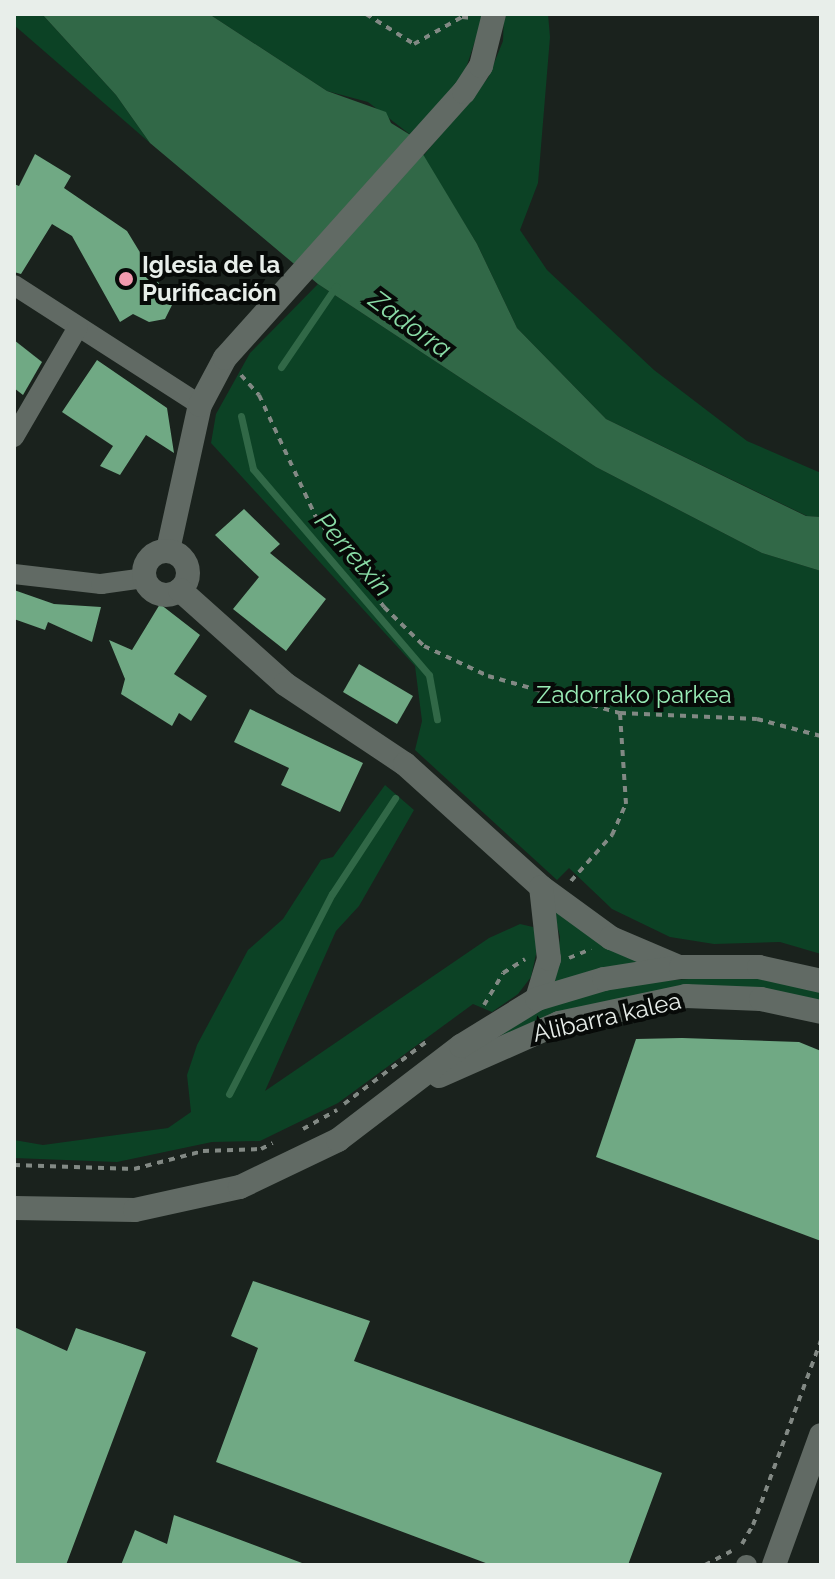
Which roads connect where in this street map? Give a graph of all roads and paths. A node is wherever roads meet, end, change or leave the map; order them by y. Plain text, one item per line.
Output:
1 (366, 14) edge
2 (494, 18) edge
3 (14, 285) edge
4 (78, 327) junction
5 (225, 358) junction
6 (200, 405) junction
7 (14, 437) edge
8 (168, 550) junction
9 (14, 574) edge
10 (144, 578) junction
11 (180, 590) junction
12 (620, 713) junction
13 (821, 736) edge
14 (549, 893) junction
15 (681, 967) junction
16 (821, 981) edge
17 (537, 999) junction
18 (821, 1012) edge
19 (405, 1093) junction
20 (14, 1208) edge
21 (821, 1340) edge
22 (821, 1435) edge
23 (705, 1565) edge
24 (774, 1565) edge

1 - 2 path
2 - 5 street
3 - 4 street
4 - 6 street
4 - 7 street
5 - 6 street
5 - 12 path
6 - 8 street
8 - 10 street
8 - 11 street
9 - 10 street
10 - 11 street
11 - 14 street
12 - 13 path
12 - 14 path
14 - 15 street
14 - 17 street
15 - 16 street, Alibarra kalea
15 - 17 street, Alibarra kalea
17 - 19 street, Alibarra kalea
18 - 19 street, Alibarra kalea
19 - 20 street, Alibarra kalea
21 - 23 path
22 - 24 street

